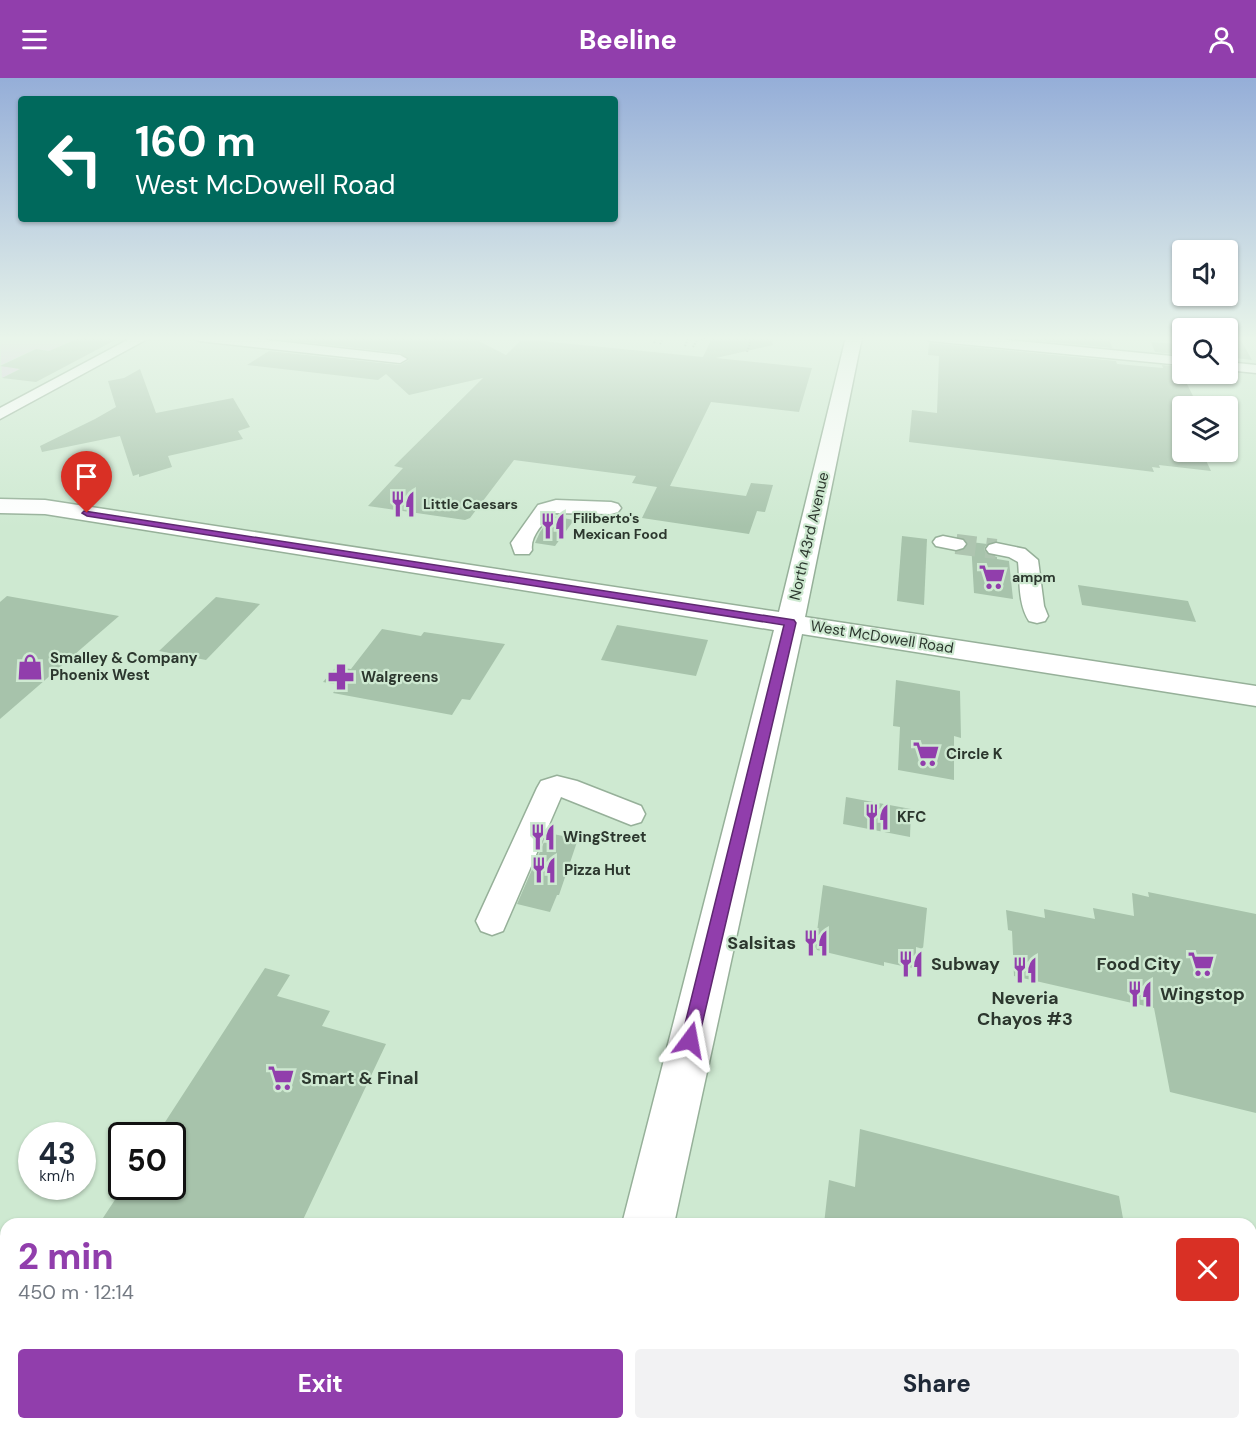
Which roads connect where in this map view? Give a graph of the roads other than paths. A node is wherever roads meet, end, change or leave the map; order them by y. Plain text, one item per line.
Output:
1 (26, 400) edge
2 (840, 400) edge
3 (0, 414) edge
4 (0, 490) edge
5 (0, 506) edge
6 (45, 507) junction
7 (611, 508) dead end
8 (996, 549) tunnel mouth
9 (522, 550) dead end
10 (1037, 616) dead end
11 (790, 623) junction
12 (1256, 696) edge
13 (631, 814) dead end
14 (492, 921) dead end
15 (649, 1218) edge

1 - 3 street
2 - 11 main road, North 43rd Avenue
4 - 6 main road, West McDowell Road
5 - 6 main road, West McDowell Road
6 - 11 main road, West McDowell Road
7 - 9 street
8 - 10 street
11 - 12 main road, West McDowell Road
11 - 15 main road, North 43rd Avenue
13 - 14 street

